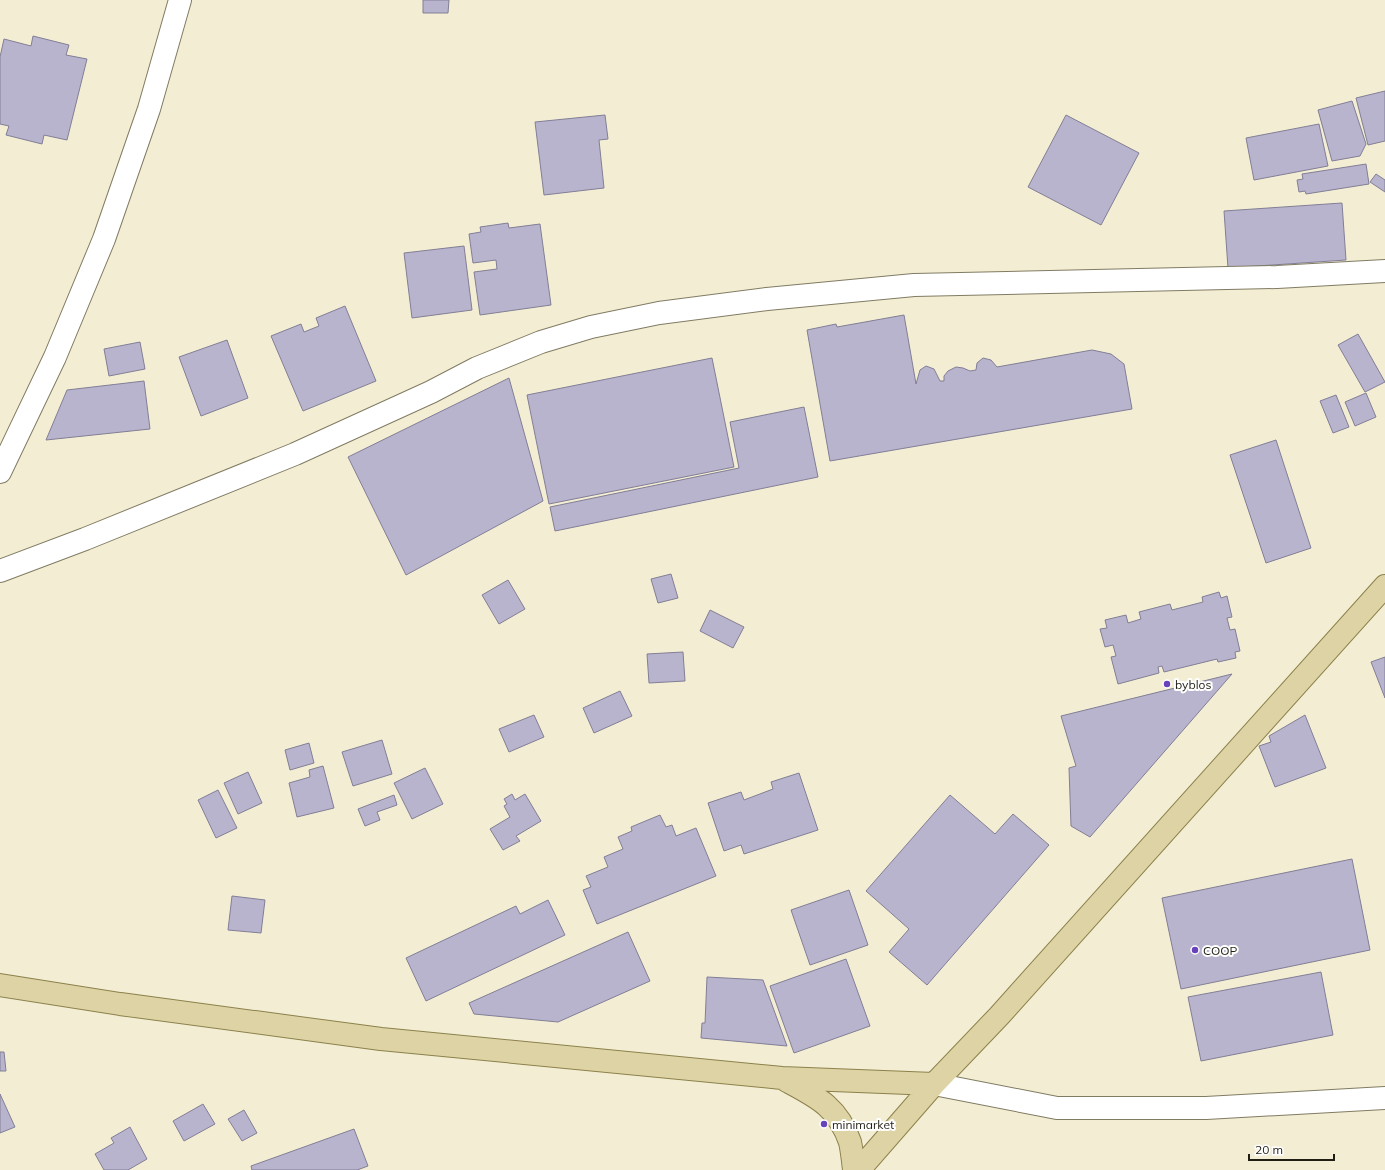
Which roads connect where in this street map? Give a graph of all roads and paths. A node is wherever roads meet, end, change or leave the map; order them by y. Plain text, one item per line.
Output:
1 (180, 0) edge
2 (1385, 271) edge
3 (0, 472) edge
4 (0, 571) edge
5 (1385, 586) edge
6 (0, 985) edge
7 (782, 1078) junction
8 (934, 1084) junction
9 (1383, 1096) edge
10 (854, 1170) edge
11 (859, 1170) edge

1 - 3 street
2 - 4 street
5 - 8 main road
6 - 7 main road
7 - 8 main road
7 - 10 main road
8 - 9 street
8 - 11 main road

